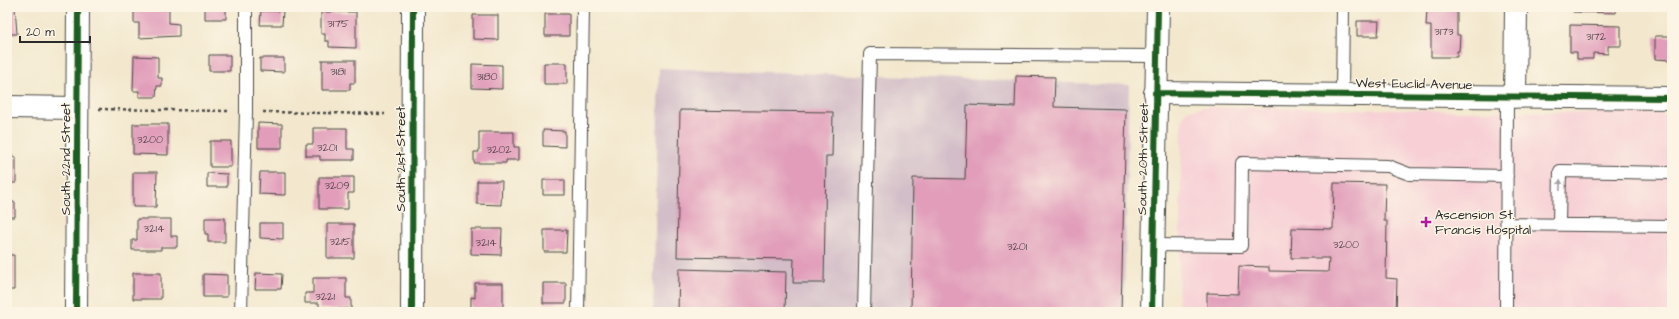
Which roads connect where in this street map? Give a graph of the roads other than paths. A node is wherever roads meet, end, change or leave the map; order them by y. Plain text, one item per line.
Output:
1 (78, 7) edge
2 (246, 7) edge
3 (414, 7) edge
4 (582, 7) edge
5 (1158, 7) edge
6 (1343, 7) edge
7 (1516, 7) edge
8 (1156, 56) junction
9 (1155, 93) junction
10 (1342, 94) junction
11 (1511, 97) junction
12 (1672, 98) edge
13 (7, 107) edge
14 (77, 108) junction
15 (1672, 173) edge
16 (1507, 176) junction
17 (1507, 224) junction
18 (1559, 224) junction
19 (1672, 226) edge
20 (1153, 245) junction
21 (76, 312) edge
22 (241, 312) edge
23 (412, 312) edge
24 (578, 312) edge
25 (864, 312) edge
26 (1152, 312) edge
27 (1506, 312) edge

1 - 14 street, South 22nd Street
2 - 22 lane
3 - 23 street, South 21st Street
4 - 24 lane
5 - 8 street, South 20th Street
6 - 10 lane
7 - 11 street
8 - 9 street, South 20th Street
8 - 25 lane
9 - 10 street, West Euclid Avenue
9 - 20 street, South 20th Street
10 - 11 street, West Euclid Avenue
11 - 12 street, West Euclid Avenue
11 - 16 lane
13 - 14 street
14 - 21 street, South 22nd Street
18 -> 15 lane
16 - 17 lane
16 - 20 lane
17 - 18 lane
17 - 27 lane
18 - 19 lane
20 - 26 street, South 20th Street

